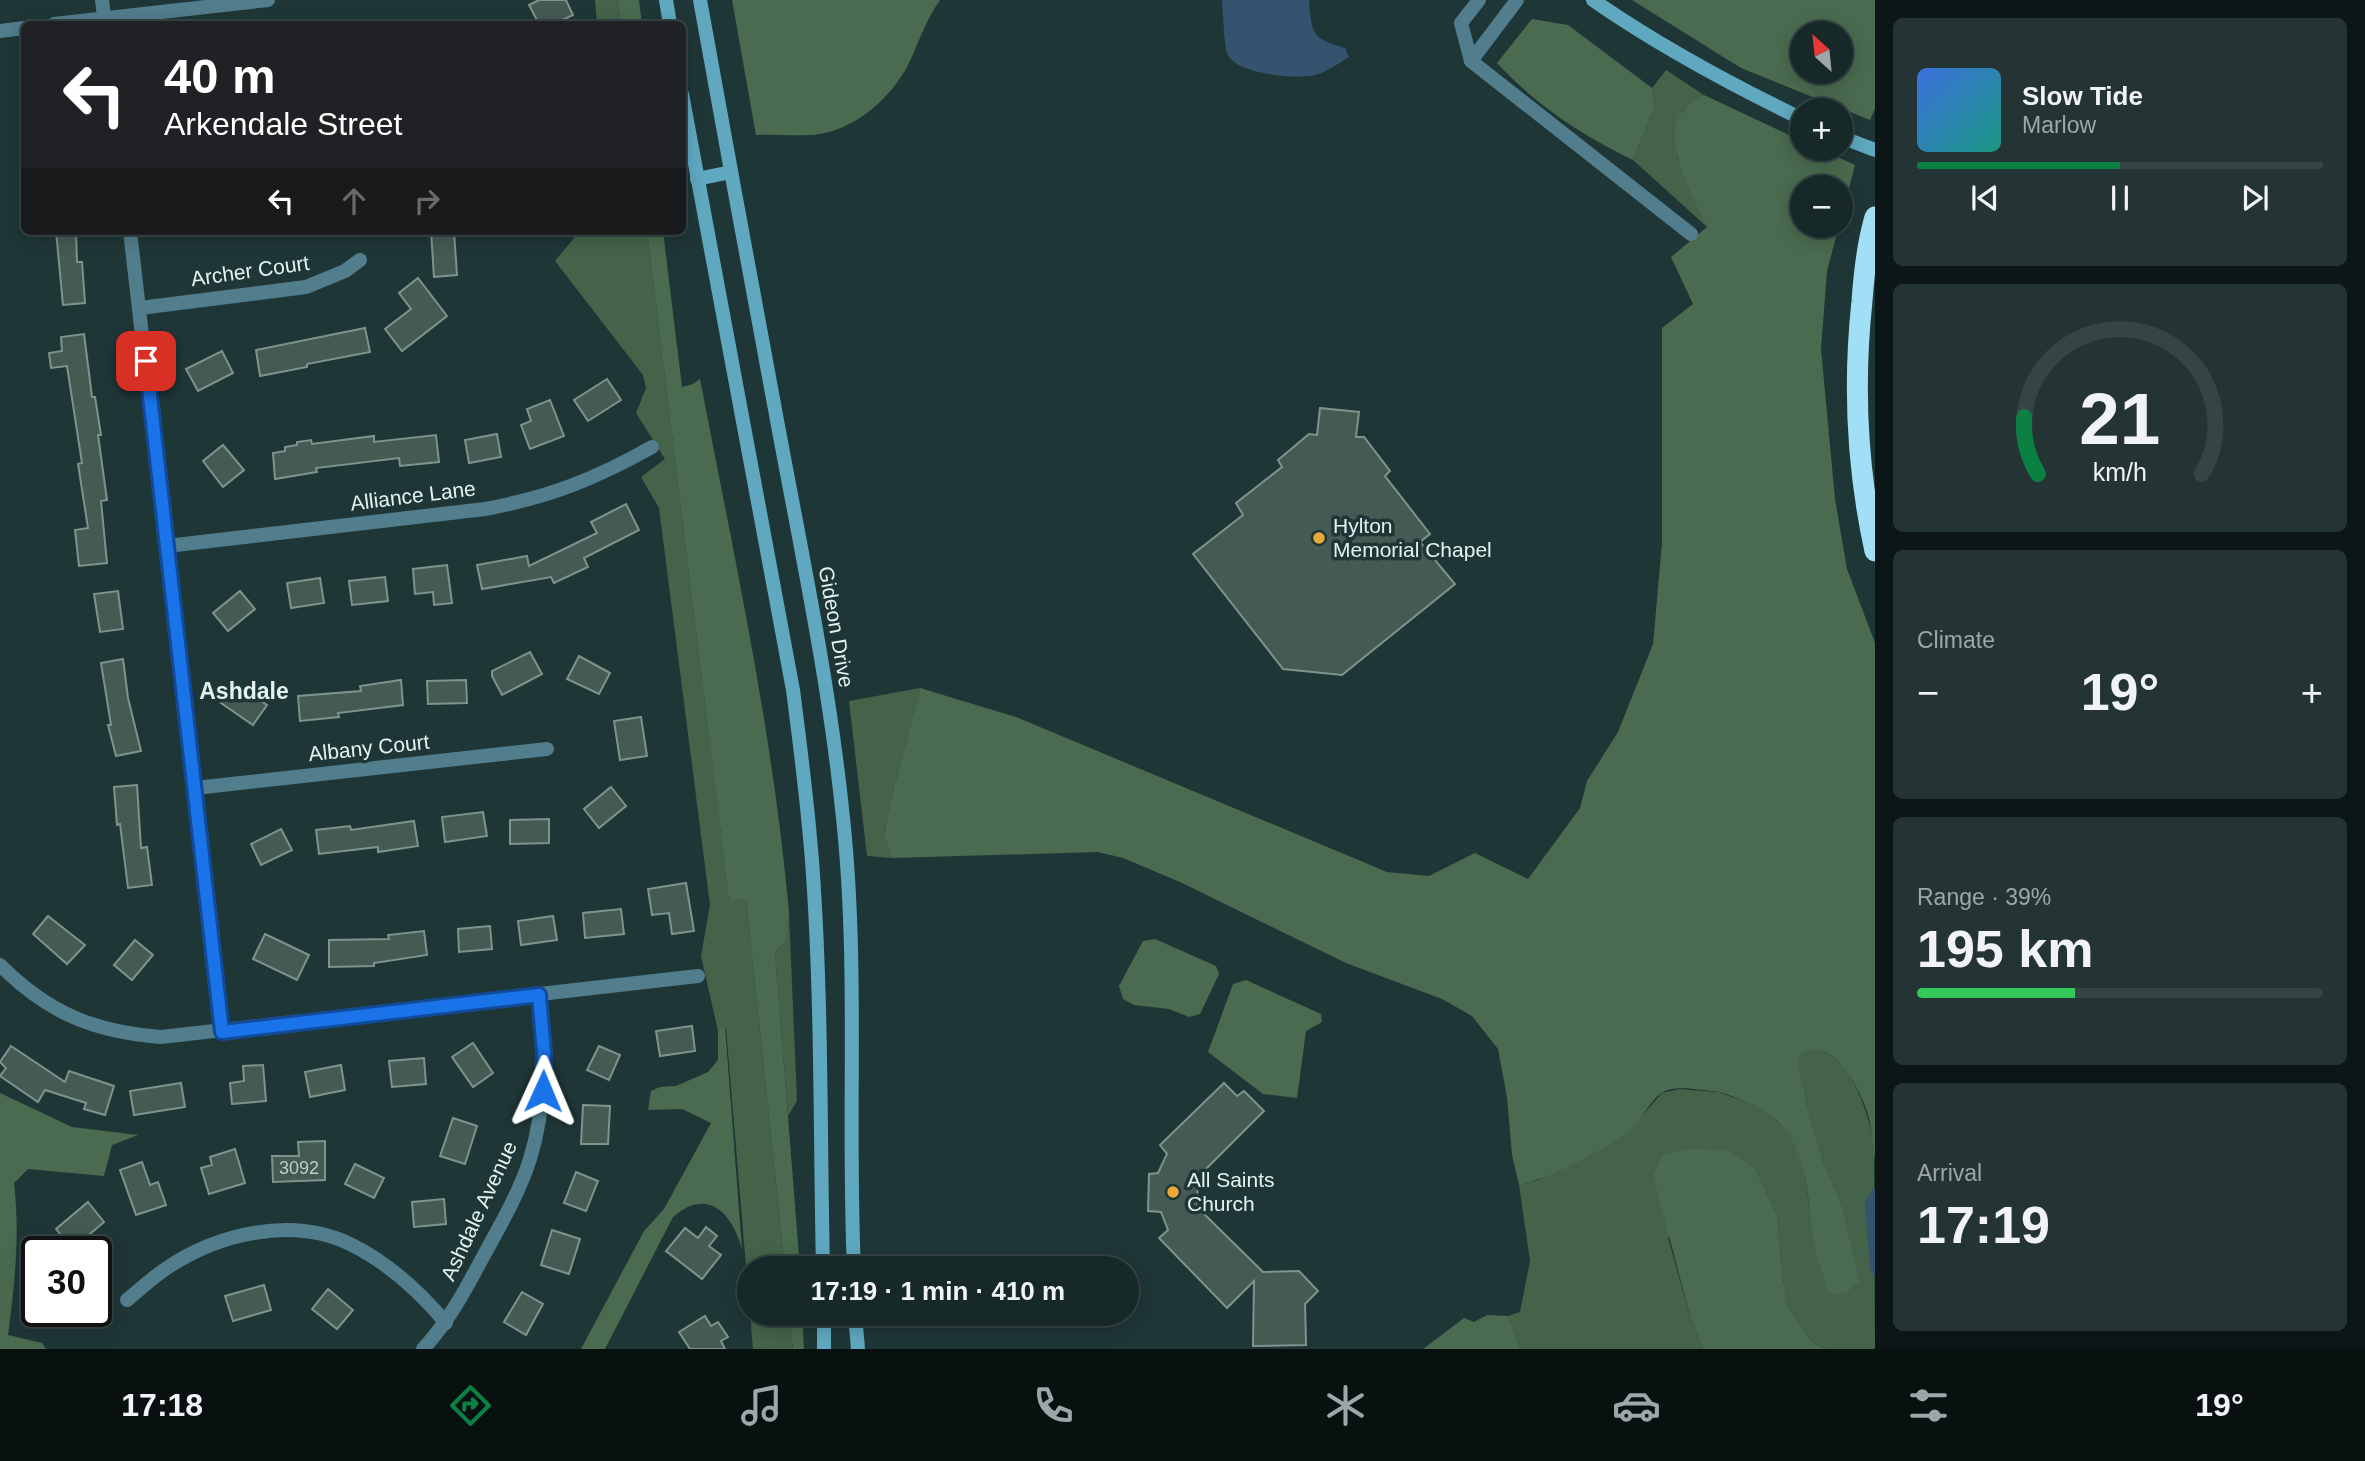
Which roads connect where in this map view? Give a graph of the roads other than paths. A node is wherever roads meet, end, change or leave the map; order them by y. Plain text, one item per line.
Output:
1 (102, 0) edge
2 (268, 0) edge
3 (666, 0) edge
4 (700, 0) edge
5 (1479, 0) edge
6 (1517, 0) edge
7 (1593, 0) edge
8 (105, 21) edge
9 (112, 21) edge
10 (670, 21) edge
11 (21, 28) edge
12 (0, 31) edge
13 (1471, 61) junction
14 (1790, 113) edge
15 (686, 117) edge
16 (1853, 142) edge
17 (1875, 150) edge
18 (731, 172) junction
19 (697, 179) junction
20 (1875, 217) edge
21 (1691, 234) dead end
22 (131, 235) edge
23 (360, 260) dead end
24 (140, 307) junction
25 (652, 447) dead end
26 (167, 546) junction
27 (1875, 551) edge
28 (547, 749) dead end
29 (195, 788) junction
30 (0, 965) edge
31 (698, 976) dead end
32 (539, 995) junction
33 (222, 1032) junction
34 (823, 1256) edge
35 (853, 1256) edge
36 (127, 1300) dead end
37 (446, 1323) junction
38 (824, 1326) edge
39 (856, 1326) edge
40 (423, 1349) edge
41 (824, 1349) edge
42 (859, 1349) edge

1 - 8 street
2 - 9 street
3 - 10 main road
4 - 18 main road, Gideon Drive
5 - 13 street
6 - 13 street
7 - 14 main road
11 - 12 street
13 - 21 street
15 - 19 main road
16 - 17 main road
18 - 19 main road
18 - 35 main road, Gideon Drive
19 - 34 main road
20 - 27 highway
22 - 24 street
23 - 24 street, Archer Court
24 - 26 street
25 - 26 street, Alliance Lane
26 - 29 street
28 - 29 street, Albany Court
29 - 33 street
30 - 33 street
31 - 32 street
32 - 33 street
32 - 37 street, Ashdale Avenue
36 - 37 street
37 - 40 street, Ashdale Avenue
38 - 41 main road
39 - 42 main road

